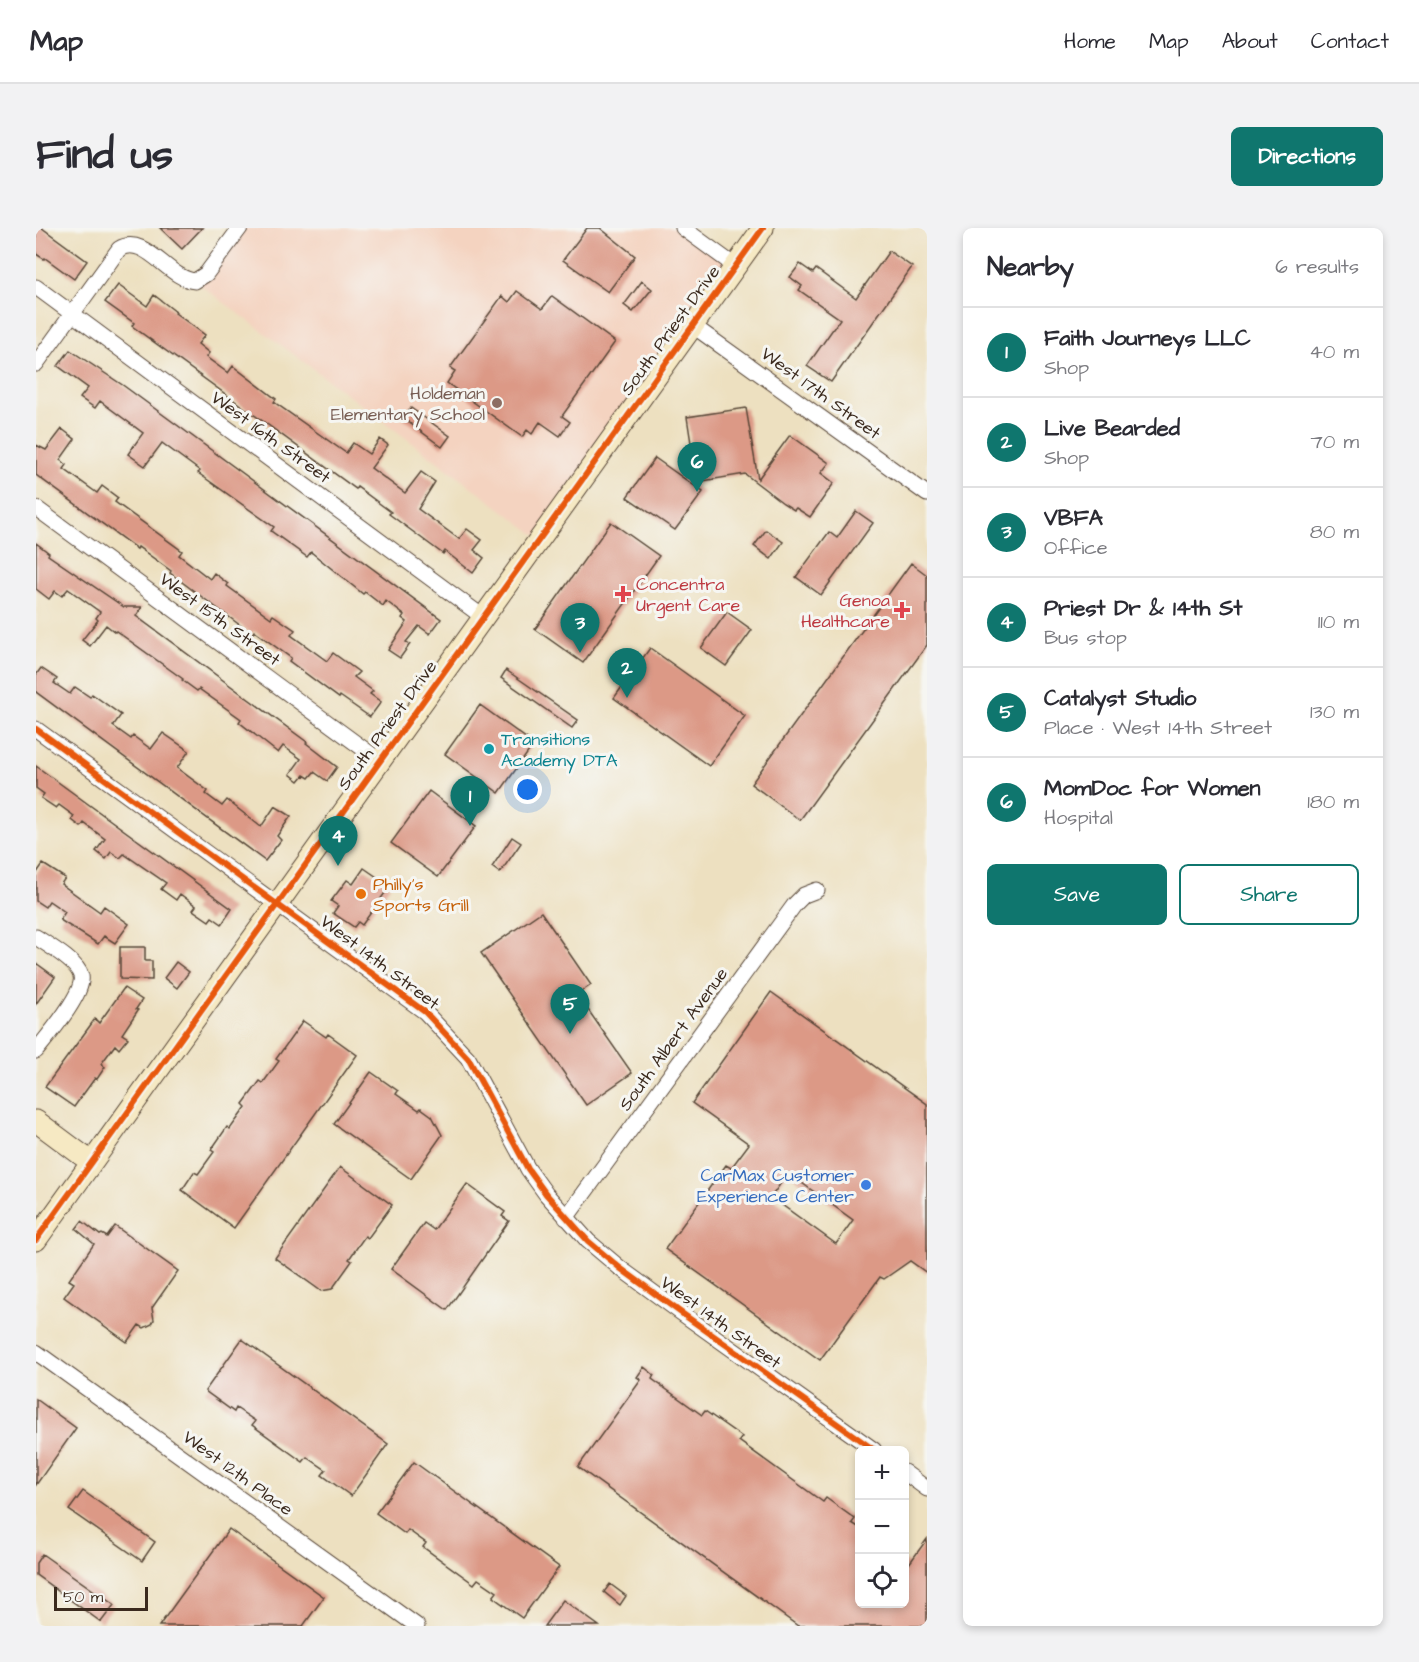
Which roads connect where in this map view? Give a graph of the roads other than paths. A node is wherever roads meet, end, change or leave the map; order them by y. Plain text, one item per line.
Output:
1 (240, 228) edge
2 (683, 228) edge
3 (763, 228) edge
4 (735, 266) junction
5 (36, 287) edge
6 (72, 314) junction
7 (692, 325) junction
8 (36, 364) edge
9 (927, 494) edge
10 (36, 508) edge
11 (483, 617) junction
12 (36, 729) edge
13 (380, 762) junction
14 (817, 890) dead end
15 (277, 905) junction
16 (36, 937) edge
17 (36, 1051) edge
18 (36, 1121) edge
19 (91, 1162) junction
20 (566, 1218) junction
21 (36, 1240) edge
22 (36, 1352) edge
23 (868, 1446) edge
24 (909, 1476) edge
25 (927, 1489) edge
26 (417, 1626) edge

1 - 6 street
2 - 4 street
3 - 4 main road, South Priest Drive
4 - 7 main road, South Priest Drive
5 - 6 street, West 16th Street
6 - 8 street
6 - 11 street, West 16th Street
7 - 9 street, West 17th Street
7 - 11 main road, South Priest Drive
10 - 13 street, West 15th Street
11 - 13 main road, South Priest Drive
12 - 15 street, West 14th Street
13 - 15 main road, South Priest Drive
14 - 20 street, South Albert Avenue
15 - 19 main road, South Priest Drive
15 - 20 street, West 14th Street
16 - 17 street
18 - 19 main road
19 - 21 main road, South Priest Drive
20 - 23 street, West 14th Street
22 - 26 street, West 12th Place
24 - 25 street

